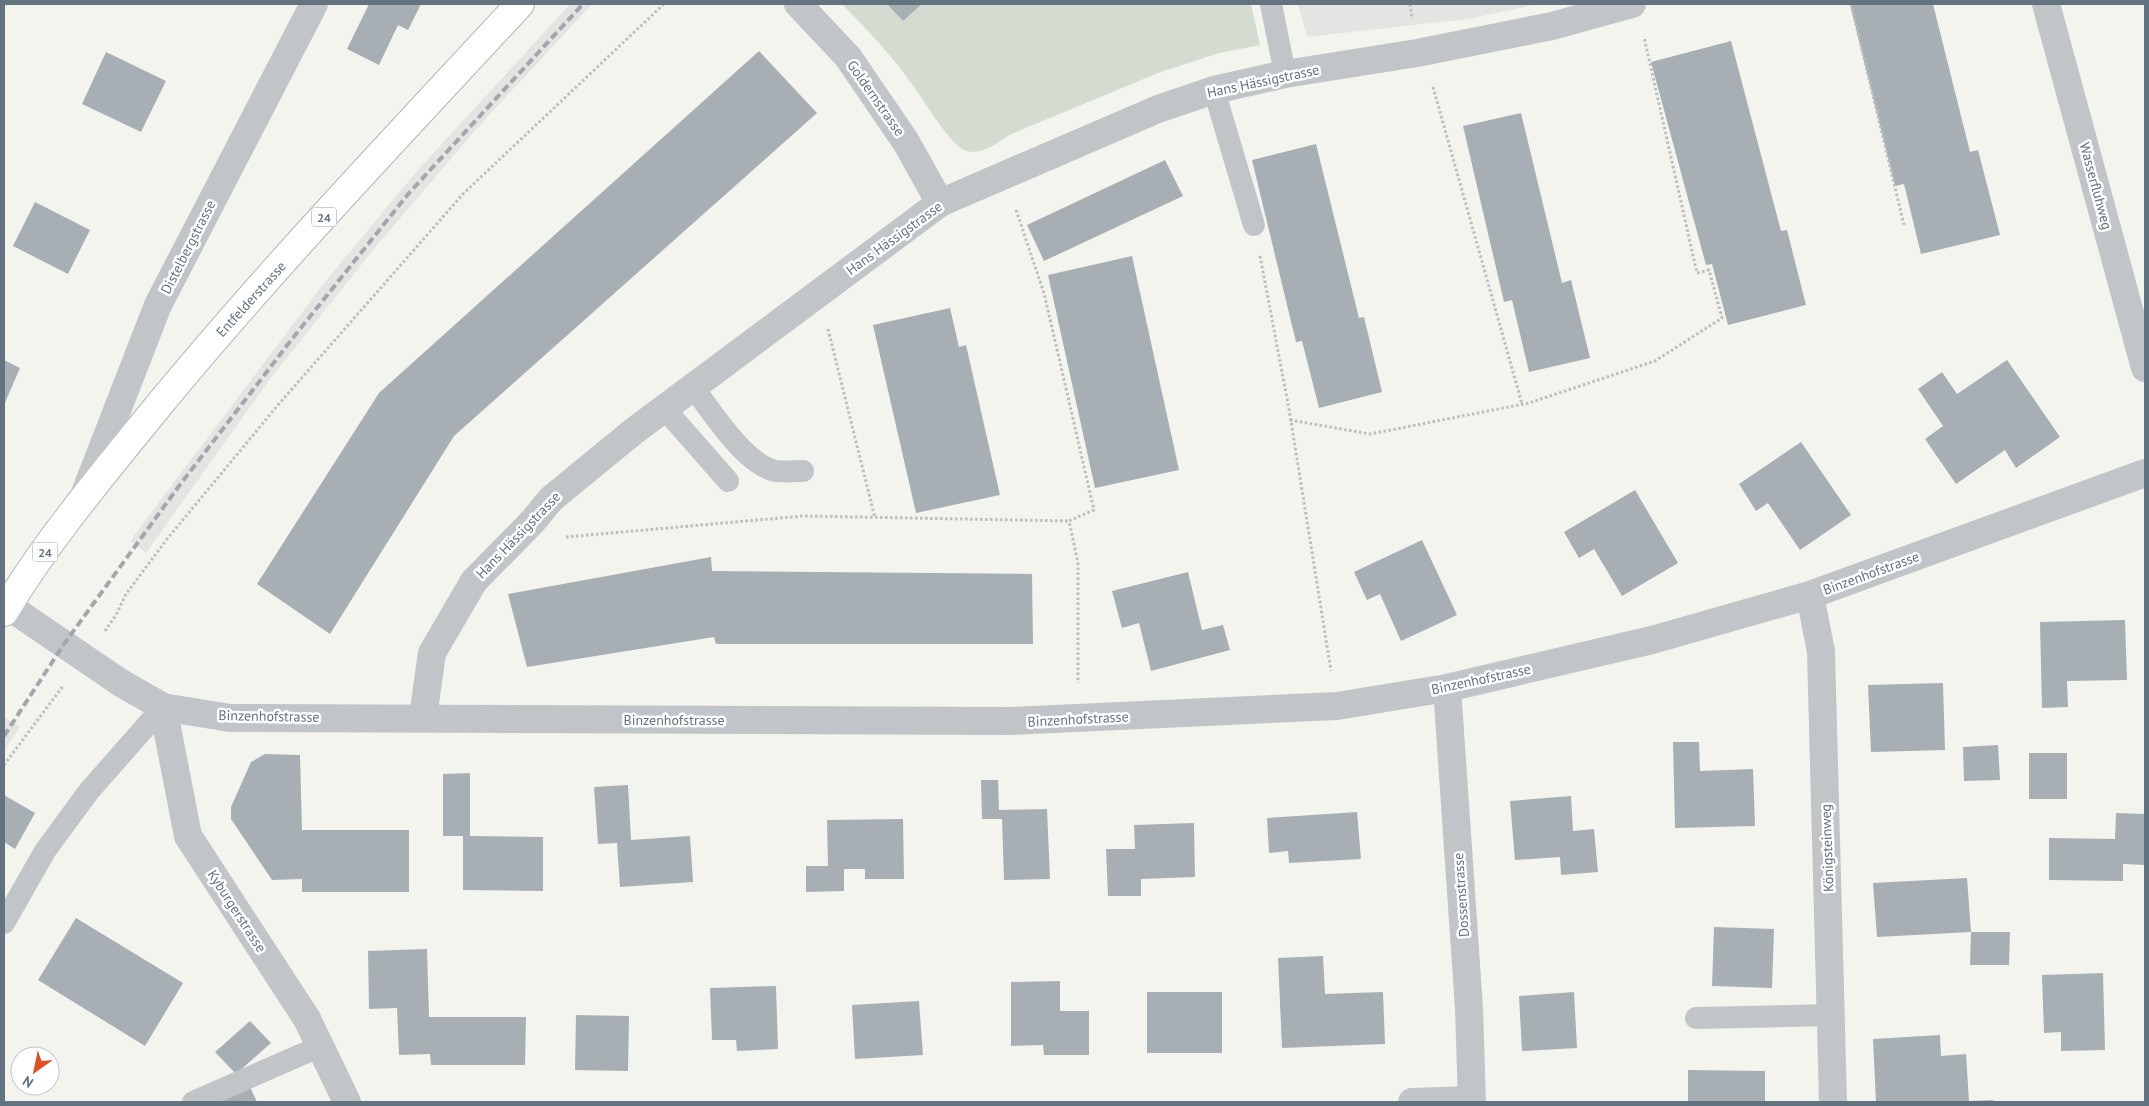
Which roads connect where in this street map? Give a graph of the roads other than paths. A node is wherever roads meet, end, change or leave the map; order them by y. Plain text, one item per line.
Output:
1 (314, 4) edge
2 (520, 4) edge
3 (798, 4) edge
4 (1271, 4) edge
5 (2046, 4) edge
6 (1629, 5) edge
7 (1286, 74) junction
8 (1214, 90) junction
9 (940, 203) junction
10 (1254, 224) road end
11 (2145, 368) edge
12 (693, 387) junction
13 (664, 408) junction
14 (803, 471) dead end
15 (2145, 473) edge
16 (728, 481) dead end
17 (82, 499) junction
18 (1810, 595) junction
19 (6, 609) edge
20 (1446, 688) junction
21 (163, 707) junction
22 (423, 717) junction
23 (4, 923) edge
24 (1832, 1015) junction
25 (1696, 1018) dead end
26 (321, 1046) junction
27 (1472, 1101) edge
28 (193, 1102) edge
29 (347, 1102) edge
30 (1412, 1102) edge
31 (1833, 1102) edge

1 - 17 street, Distelbergstrasse
2 - 17 main road, Entfelderstrasse / 24
3 - 9 street, Goldernstrasse
4 - 7 lane
5 - 11 street, Wasserfluhweg
6 - 7 street, Hans Hässigstrasse
7 - 8 street, Hans Hässigstrasse
8 - 9 street, Hans Hässigstrasse
8 - 10 lane
9 - 12 street, Hans Hässigstrasse
12 - 13 street, Hans Hässigstrasse
12 - 14 lane
13 - 16 lane
13 - 22 street, Hans Hässigstrasse
15 - 18 street, Binzenhofstrasse
17 - 19 main road, Entfelderstrasse / 24
18 - 20 street, Binzenhofstrasse
18 - 24 street, Königsteinweg
19 - 21 street, Binzenhofstrasse
20 - 22 street, Binzenhofstrasse
20 - 27 street, Dossenstrasse
21 - 22 street, Binzenhofstrasse
21 - 23 lane
21 - 26 street, Kyburgerstrasse
24 - 25 lane
24 - 31 street, Königsteinweg
26 - 28 lane
26 - 29 street, Kyburgerstrasse
27 - 30 street

